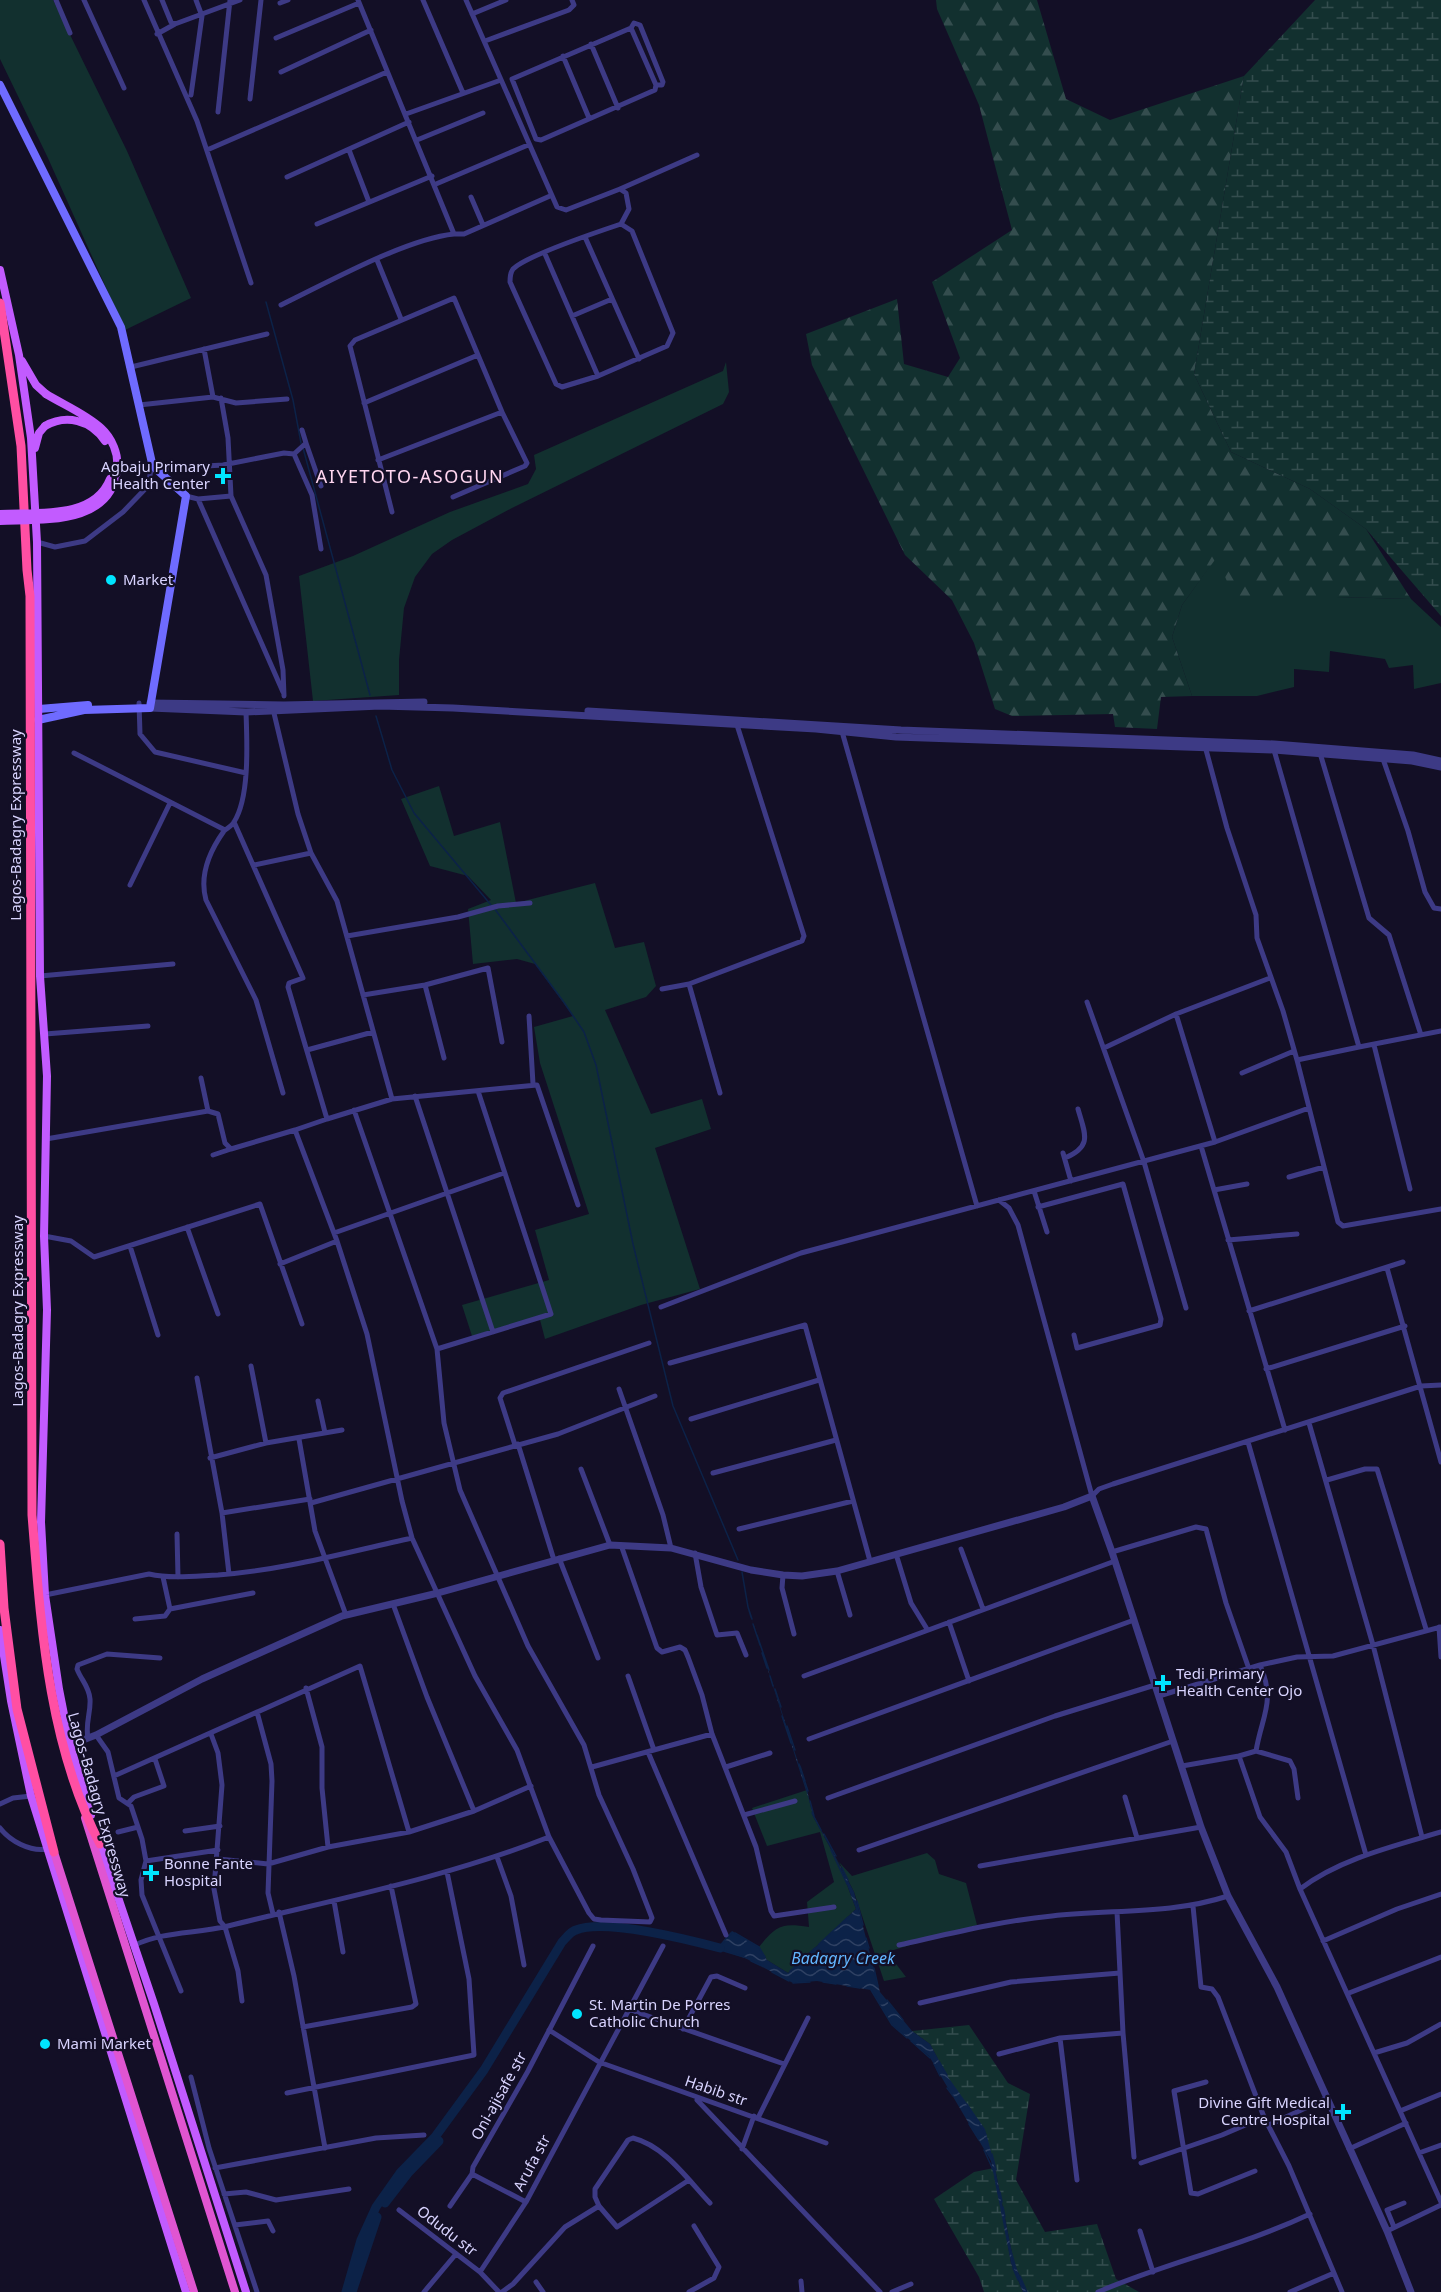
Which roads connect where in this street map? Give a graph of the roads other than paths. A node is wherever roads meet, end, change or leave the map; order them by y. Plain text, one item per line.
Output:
1 (56, 0) edge
2 (84, 0) edge
3 (144, 0) edge
4 (162, 0) edge
5 (196, 0) edge
6 (240, 0) edge
7 (261, 0) edge
8 (288, 0) edge
9 (423, 0) edge
10 (466, 0) edge
11 (506, 0) edge
12 (572, 0) edge
13 (230, 2) edge
14 (358, 2) edge
15 (280, 3) dead end
16 (472, 14) junction
17 (202, 16) junction
18 (176, 24) junction
19 (631, 28) junction
20 (371, 30) junction
21 (70, 33) dead end
22 (157, 34) junction
23 (276, 38) dead end
24 (485, 41) junction
25 (591, 45) junction
26 (563, 56) junction
27 (281, 72) dead end
28 (387, 72) junction
29 (501, 80) junction
30 (0, 85) edge
31 (656, 85) junction
32 (124, 88) dead end
33 (463, 93) junction
34 (191, 95) dead end
35 (250, 99) dead end
36 (618, 108) junction
37 (218, 112) dead end
38 (483, 113) dead end
39 (406, 114) junction
40 (589, 118) junction
41 (529, 121) junction
42 (409, 122) junction
43 (520, 124) junction
44 (417, 140) junction
45 (528, 145) junction
46 (207, 150) junction
47 (349, 150) junction
48 (697, 155) dead end
49 (432, 176) junction
50 (287, 177) dead end
51 (436, 184) junction
52 (620, 189) junction
53 (550, 196) junction
54 (471, 197) dead end
55 (369, 202) junction
56 (317, 224) dead end
57 (621, 224) junction
58 (483, 225) junction
59 (454, 234) junction
60 (585, 237) junction
61 (545, 254) junction
62 (377, 260) junction
63 (0, 270) edge
64 (251, 284) dead end
65 (612, 299) junction
66 (0, 303) edge
67 (280, 305) dead end
68 (572, 316) junction
69 (401, 319) junction
70 (267, 334) dead end
71 (204, 349) junction
72 (19, 355) junction
73 (478, 355) junction
74 (639, 359) junction
75 (131, 367) junction
76 (598, 376) junction
77 (213, 397) junction
78 (221, 398) junction
79 (287, 399) dead end
80 (364, 403) junction
81 (139, 405) junction
82 (502, 412) junction
83 (302, 430) dead end
84 (305, 445) junction
85 (296, 452) junction
86 (33, 454) junction
87 (378, 460) junction
88 (230, 462) junction
89 (154, 466) junction
90 (321, 486) dead end
91 (186, 496) junction
92 (231, 496) junction
93 (453, 498) dead end
94 (198, 499) junction
95 (392, 512) dead end
96 (0, 514) edge
97 (0, 521) edge
98 (37, 542) junction
99 (321, 549) dead end
100 (284, 696) junction
101 (150, 705) junction
102 (284, 705) junction
103 (139, 706) junction
104 (274, 708) junction
105 (39, 709) junction
106 (242, 710) junction
107 (38, 720) junction
108 (737, 725) junction
109 (841, 728) junction
110 (1205, 745) junction
111 (1274, 750) junction
112 (1320, 751) junction
113 (74, 753) dead end
114 (1383, 759) junction
115 (1441, 761) edge
116 (1441, 767) edge
117 (246, 773) junction
118 (170, 803) junction
119 (234, 822) junction
120 (225, 830) junction
121 (311, 853) junction
122 (254, 865) junction
123 (130, 885) dead end
124 (530, 903) dead end
125 (1441, 909) edge
126 (347, 936) junction
127 (173, 964) dead end
128 (40, 976) junction
129 (1270, 978) junction
130 (689, 984) junction
131 (425, 985) junction
132 (662, 989) dead end
133 (363, 995) junction
134 (1088, 1002) dead end
135 (1176, 1014) junction
136 (529, 1016) dead end
137 (148, 1026) dead end
138 (1441, 1031) edge
139 (373, 1032) junction
140 (45, 1034) junction
141 (1421, 1035) junction
142 (502, 1042) dead end
143 (1374, 1045) junction
144 (1359, 1047) junction
145 (1104, 1048) junction
146 (307, 1050) junction
147 (1294, 1051) junction
148 (444, 1058) dead end
149 (1297, 1060) junction
150 (1242, 1073) dead end
151 (201, 1078) dead end
152 (533, 1084) junction
153 (478, 1091) junction
154 (283, 1093) dead end
155 (720, 1093) dead end
156 (415, 1096) junction
157 (392, 1099) junction
158 (1078, 1108) dead end
159 (1309, 1108) junction
160 (354, 1110) junction
161 (208, 1111) junction
162 (327, 1119) junction
163 (296, 1130) junction
164 (46, 1139) junction
165 (1215, 1142) junction
166 (1201, 1146) junction
167 (231, 1149) junction
168 (213, 1155) dead end
169 (1144, 1162) junction
170 (1324, 1167) junction
171 (1117, 1169) junction
172 (504, 1173) junction
173 (1289, 1177) dead end
174 (1071, 1181) junction
175 (1121, 1183) junction
176 (1247, 1184) dead end
177 (1410, 1189) dead end
178 (1214, 1190) junction
179 (1034, 1191) junction
180 (446, 1192) junction
181 (999, 1200) junction
182 (578, 1205) dead end
183 (977, 1206) junction
184 (1038, 1207) junction
185 (1441, 1209) edge
186 (390, 1212) junction
187 (187, 1227) junction
188 (1047, 1232) dead end
189 (334, 1233) junction
190 (1298, 1234) dead end
191 (44, 1236) junction
192 (1228, 1240) junction
193 (337, 1241) junction
194 (130, 1246) junction
195 (1403, 1262) dead end
196 (280, 1264) junction
197 (1387, 1268) junction
198 (662, 1307) dead end
199 (1186, 1308) dead end
200 (1249, 1311) junction
201 (219, 1314) dead end
202 (302, 1324) dead end
203 (1405, 1326) junction
204 (493, 1332) junction
205 (158, 1335) dead end
206 (1074, 1335) dead end
207 (649, 1343) dead end
208 (437, 1349) junction
209 (670, 1363) dead end
210 (251, 1366) dead end
211 (1266, 1369) junction
212 (197, 1378) dead end
213 (819, 1380) junction
214 (1441, 1385) edge
215 (1421, 1386) junction
216 (619, 1389) dead end
217 (656, 1396) dead end
218 (318, 1401) dead end
219 (625, 1407) junction
220 (691, 1419) dead end
221 (1309, 1423) junction
222 (342, 1430) dead end
223 (1285, 1430) junction
224 (325, 1433) junction
225 (299, 1439) junction
226 (836, 1440) junction
227 (266, 1443) junction
228 (1248, 1443) junction
229 (516, 1445) junction
230 (210, 1458) junction
231 (453, 1462) junction
232 (1441, 1462) edge
233 (581, 1469) dead end
234 (713, 1473) dead end
235 (397, 1479) junction
236 (1327, 1480) junction
237 (1092, 1496) junction
238 (311, 1501) junction
239 (853, 1501) junction
240 (222, 1513) junction
241 (739, 1529) dead end
242 (177, 1534) dead end
243 (412, 1538) junction
244 (0, 1544) edge
245 (610, 1545) junction
246 (621, 1545) junction
247 (671, 1548) junction
248 (961, 1549) dead end
249 (1112, 1552) junction
250 (695, 1553) junction
251 (896, 1554) junction
252 (326, 1557) junction
253 (556, 1559) junction
254 (870, 1561) junction
255 (1115, 1561) junction
256 (837, 1571) junction
257 (229, 1574) junction
258 (783, 1575) junction
259 (498, 1576) junction
260 (163, 1577) junction
261 (178, 1577) junction
262 (253, 1593) dead end
263 (438, 1593) junction
264 (45, 1595) junction
265 (393, 1604) junction
266 (170, 1609) junction
267 (984, 1609) junction
268 (346, 1615) junction
269 (850, 1615) dead end
270 (135, 1620) dead end
271 (1134, 1620) junction
272 (949, 1622) junction
273 (1440, 1627) edge
274 (927, 1629) junction
275 (1426, 1629) junction
276 (0, 1630) edge
277 (794, 1634) dead end
278 (1373, 1645) junction
279 (746, 1654) dead end
280 (1310, 1657) junction
281 (1441, 1657) edge
282 (160, 1658) dead end
283 (598, 1658) dead end
284 (1260, 1665) junction
285 (1249, 1669) junction
286 (628, 1676) dead end
287 (804, 1676) dead end
288 (969, 1681) junction
289 (1155, 1685) junction
290 (306, 1688) junction
291 (1159, 1696) junction
292 (256, 1712) junction
293 (211, 1734) junction
294 (712, 1734) junction
295 (96, 1735) junction
296 (88, 1738) junction
297 (809, 1739) dead end
298 (1173, 1741) junction
299 (70, 1745) junction
300 (651, 1751) junction
301 (1256, 1751) junction
302 (770, 1753) dead end
303 (1239, 1756) junction
304 (155, 1759) junction
305 (1182, 1766) junction
306 (592, 1767) junction
307 (726, 1767) junction
308 (114, 1776) junction
309 (73, 1780) junction
310 (531, 1786) junction
311 (32, 1796) junction
312 (1125, 1797) dead end
313 (828, 1798) dead end
314 (1298, 1798) dead end
315 (795, 1801) dead end
316 (129, 1802) junction
317 (0, 1804) edge
318 (474, 1811) junction
319 (744, 1815) junction
320 (220, 1826) junction
321 (138, 1827) junction
322 (1201, 1827) junction
323 (0, 1828) edge
324 (185, 1831) dead end
325 (118, 1832) dead end
326 (409, 1832) junction
327 (1441, 1832) edge
328 (549, 1837) junction
329 (1422, 1837) junction
330 (1137, 1839) junction
331 (100, 1844) junction
332 (328, 1847) junction
333 (859, 1850) dead end
334 (50, 1851) junction
335 (218, 1851) junction
336 (1366, 1855) junction
337 (497, 1857) junction
338 (218, 1859) junction
339 (146, 1860) junction
340 (268, 1864) junction
341 (980, 1866) dead end
342 (447, 1872) junction
343 (391, 1886) junction
344 (1300, 1889) junction
345 (1441, 1894) edge
346 (1228, 1896) junction
347 (334, 1901) junction
348 (1193, 1906) junction
349 (834, 1907) dead end
350 (1117, 1912) junction
351 (276, 1913) junction
352 (225, 1927) junction
353 (157, 1935) junction
354 (726, 1935) dead end
355 (1323, 1941) junction
356 (135, 1945) junction
357 (899, 1945) dead end
358 (593, 1946) dead end
359 (663, 1946) dead end
360 (343, 1952) dead end
361 (1441, 1957) edge
362 (524, 1965) dead end
363 (1120, 1973) junction
364 (746, 1988) dead end
365 (181, 1991) dead end
366 (1348, 1994) junction
367 (242, 2001) dead end
368 (920, 2003) dead end
369 (628, 2009) junction
370 (808, 2018) dead end
371 (1441, 2024) edge
372 (303, 2027) junction
373 (683, 2029) junction
374 (549, 2030) junction
375 (1123, 2032) junction
376 (1060, 2038) junction
377 (1374, 2053) junction
378 (999, 2054) dead end
379 (599, 2062) junction
380 (784, 2064) junction
381 (191, 2077) dead end
382 (1206, 2082) dead end
383 (314, 2086) junction
384 (287, 2093) dead end
385 (1441, 2094) edge
386 (1327, 2098) junction
387 (696, 2099) junction
388 (1400, 2111) junction
389 (756, 2117) junction
390 (1264, 2117) junction
391 (1406, 2123) junction
392 (1269, 2125) junction
393 (424, 2135) dead end
394 (826, 2143) dead end
395 (1441, 2145) edge
396 (325, 2148) junction
397 (1184, 2148) junction
398 (742, 2149) junction
399 (1349, 2149) junction
400 (1419, 2153) junction
401 (1134, 2157) dead end
402 (1141, 2163) dead end
403 (216, 2168) junction
404 (1255, 2171) dead end
405 (472, 2174) junction
406 (689, 2180) junction
407 (1077, 2180) dead end
408 (349, 2189) dead end
409 (224, 2193) junction
410 (526, 2202) junction
411 (710, 2203) dead end
412 (1404, 2203) dead end
413 (1441, 2204) edge
414 (450, 2206) dead end
415 (599, 2206) junction
416 (399, 2210) dead end
417 (1310, 2214) junction
418 (235, 2225) junction
419 (694, 2226) dead end
420 (1394, 2227) junction
421 (1387, 2230) junction
422 (273, 2231) dead end
423 (1140, 2231) dead end
424 (456, 2254) junction
425 (480, 2272) junction
426 (1153, 2272) junction
427 (1334, 2272) junction
428 (801, 2281) dead end
429 (536, 2282) dead end
430 (911, 2284) dead end
431 (186, 2292) edge
432 (194, 2292) edge
433 (235, 2292) edge
434 (246, 2292) edge
435 (257, 2292) edge
436 (424, 2292) edge
437 (500, 2292) edge
438 (543, 2292) edge
439 (689, 2292) edge
440 (802, 2292) edge
441 (880, 2292) edge
442 (892, 2292) edge
443 (1098, 2292) edge
444 (1290, 2292) edge
445 (1342, 2292) edge
446 (1410, 2292) edge

1 - 21 street
2 - 32 street
3 - 22 street
4 - 18 street
5 - 17 street
6 - 13 street
7 - 35 street
8 - 15 street
9 - 33 street
10 - 16 street
11 - 16 street
12 - 24 street
13 - 17 street
13 - 37 street
14 - 20 street
14 - 23 street
16 - 24 street
17 - 18 street
17 - 34 street
18 - 22 street
19 - 25 street
19 - 31 street
19 - 31 street
20 - 27 street
20 - 28 street
22 - 46 street
24 - 29 street
25 - 26 street
25 - 36 street
26 - 40 street
26 - 41 street
28 - 39 street
28 - 46 street
29 - 33 street
29 - 43 street
30 - 75 main road
31 - 36 street
33 - 39 street
36 - 40 street
38 - 44 street
39 - 42 street
40 - 41 street
41 - 43 street
42 - 44 street
42 - 47 street
43 - 45 street
44 - 49 street
45 - 51 street
45 - 53 street
46 - 64 street
47 - 50 street
47 - 55 street
48 - 52 street
49 - 51 street
49 - 55 street
51 - 59 street
52 - 53 street
52 - 57 street
53 - 58 street
54 - 58 street
55 - 56 street
57 - 60 street
57 - 74 street
58 - 59 street
59 - 62 street
60 - 61 street
60 - 65 street
61 - 68 street
61 - 76 street
62 - 67 street
62 - 69 street
63 - 72 main road
65 - 68 street
65 - 74 street
66 - 309 highway, Lagos-Badagry Expressway
68 - 76 street
69 - 73 street
69 - 80 street
70 - 71 street
71 - 75 street
71 - 77 street
72 - 86 main road
72 - 97 main road, bridge
73 - 80 street
73 - 82 street
74 - 76 street
75 - 81 main road
77 - 78 street
77 - 81 street
78 - 79 street
78 - 88 street
80 - 87 street
81 - 89 main road
82 - 87 street
82 - 93 street
83 - 84 street
84 - 85 street
84 - 90 street
85 - 88 street
85 - 99 street
86 - 96 main road, bridge
86 - 98 main road
87 - 95 street
88 - 89 street
88 - 92 street
89 - 91 main road
89 - 98 street
91 - 94 street
91 - 101 main road
92 - 94 street
92 - 100 street
94 - 100 street
98 - 105 main road
100 - 102 street
101 - 103 main road
101 - 106 street
102 - 104 street
102 - 109 street
103 - 105 main road
103 - 107 main road
103 - 117 street
104 - 106 street
104 - 108 street
104 - 121 street
105 - 107 main road, Lagos-Badagry Expressway
106 - 117 street
107 - 128 main road, Lagos-Badagry Expressway
108 - 109 street
108 - 130 street
109 - 110 street
109 - 183 street
110 - 111 street
110 - 112 street
110 - 129 street
111 - 112 street
111 - 144 street
112 - 114 street
112 - 115 street
112 - 141 street
113 - 118 street
114 - 116 street
114 - 125 street
117 - 119 street
118 - 120 street
118 - 123 street
119 - 120 street
119 - 122 street
120 - 154 street
121 - 122 street
121 - 126 street
122 - 146 street
124 - 126 street
126 - 133 street
127 - 128 street
128 - 140 main road, Lagos-Badagry Expressway
129 - 135 street
129 - 147 street
130 - 132 street
130 - 155 street
131 - 133 street
131 - 142 street
131 - 148 street
133 - 139 street
134 - 145 street
135 - 145 street
135 - 165 street
136 - 152 street
137 - 140 street
138 - 141 street
139 - 146 street
139 - 157 street
140 - 164 main road, Lagos-Badagry Expressway
141 - 143 street
143 - 144 street
143 - 177 street
144 - 149 street
145 - 169 street
146 - 162 street
147 - 149 street
147 - 150 street
149 - 159 street
151 - 161 street
152 - 153 street
152 - 182 street
153 - 156 street
153 - 172 street
156 - 157 street
156 - 180 street
157 - 160 street
158 - 174 street
159 - 165 street
159 - 170 street
160 - 162 street
160 - 186 street
161 - 164 street
161 - 167 street
162 - 163 street
163 - 167 street
163 - 189 street
164 - 191 main road, Lagos-Badagry Expressway
165 - 166 street
166 - 169 street
166 - 178 street
167 - 168 street
169 - 171 street
169 - 199 street
170 - 173 street
170 - 185 street
171 - 174 street
171 - 175 street
172 - 180 street
172 - 204 street
174 - 179 street
175 - 184 street
175 - 206 street
176 - 178 street
178 - 192 street
179 - 181 street
179 - 184 street
180 - 186 street
180 - 204 street
181 - 183 street
181 - 237 street
183 - 198 street
184 - 188 street
186 - 189 street
186 - 208 street
187 - 194 street
187 - 196 street
187 - 201 street
189 - 193 street
190 - 192 street
191 - 194 street
191 - 264 main road, Lagos-Badagry Expressway
192 - 200 street
193 - 196 street
193 - 235 street
194 - 205 street
195 - 197 street
196 - 202 street
197 - 200 street
197 - 203 street
200 - 211 street
203 - 211 street
203 - 215 street
204 - 208 street
207 - 229 street
208 - 231 street
209 - 213 street
210 - 227 street
211 - 223 street
212 - 230 street
213 - 220 street
213 - 226 street
214 - 215 street
215 - 221 street
215 - 232 street
216 - 219 street
217 - 219 street
218 - 224 street
219 - 229 street
219 - 247 street
221 - 223 street
221 - 236 street
222 - 224 street
223 - 228 street
224 - 225 street
225 - 227 street
225 - 238 street
226 - 234 street
226 - 239 street
227 - 230 street
228 - 237 street
228 - 280 street
229 - 231 street
229 - 253 street
230 - 240 street
231 - 235 street
231 - 259 street
233 - 245 street
235 - 238 street
235 - 243 street
236 - 275 street
236 - 278 street
237 - 249 street
237 - 251 street
238 - 240 street
238 - 252 street
239 - 241 street
239 - 254 street
240 - 257 street
242 - 261 street
243 - 252 street
243 - 263 street
244 - 334 highway
245 - 246 street
245 - 253 street
246 - 247 street
246 - 294 street
247 - 250 street
248 - 267 street
249 - 255 street
249 - 285 street
250 - 258 street
250 - 279 street
251 - 254 street
251 - 274 street
252 - 257 street
252 - 268 street
253 - 259 street
253 - 283 street
254 - 256 street
255 - 267 street
255 - 271 street
256 - 258 street
256 - 269 street
257 - 261 street
258 - 277 street
259 - 263 street
259 - 306 street
260 - 261 street
260 - 264 street
260 - 266 street
262 - 266 street
263 - 265 street
263 - 310 street
264 - 299 main road, Lagos-Badagry Expressway
265 - 268 street
265 - 318 street
266 - 270 street
267 - 272 street
268 - 295 street
271 - 288 street
271 - 289 street
272 - 274 street
272 - 288 street
273 - 275 street
273 - 281 street
274 - 287 street
275 - 278 street
276 - 311 main road
278 - 280 street
278 - 329 street
280 - 284 street
280 - 336 street
282 - 296 street
284 - 285 street
284 - 301 street
285 - 291 street
286 - 300 street
288 - 297 street
289 - 291 street
289 - 313 street
290 - 292 street
290 - 326 street
290 - 332 street
291 - 298 street
292 - 293 street
292 - 340 street
293 - 304 street
293 - 320 street
294 - 300 street
294 - 307 street
295 - 296 street
295 - 308 street
296 - 299 street
298 - 305 street
298 - 333 street
299 - 331 main road, Lagos-Badagry Expressway
300 - 306 street
300 - 354 street
301 - 303 street
301 - 314 street
302 - 307 street
303 - 305 street
303 - 344 street
304 - 308 street
304 - 316 street
305 - 322 street
306 - 328 street
307 - 319 street
308 - 316 street
309 - 331 highway
309 - 433 highway, Lagos-Badagry Expressway
310 - 318 street
310 - 328 street
311 - 317 street
311 - 334 main road
312 - 330 street
315 - 319 street
316 - 321 street
318 - 326 street
319 - 349 street
320 - 324 street
320 - 335 street
321 - 325 street
321 - 339 street
322 - 330 street
322 - 346 street
323 - 334 street
326 - 332 street
327 - 329 street
328 - 337 street
329 - 336 street
330 - 341 street
331 - 356 main road, Lagos-Badagry Expressway
332 - 340 street
334 - 431 main road
334 - 432 highway
335 - 338 street
335 - 339 street
336 - 344 street
337 - 342 street
337 - 362 street
338 - 340 street
338 - 352 street
339 - 353 street
340 - 351 street
342 - 343 street
342 - 383 street
343 - 347 street
343 - 372 street
344 - 355 street
345 - 355 street
346 - 348 street
346 - 386 street
347 - 351 street
347 - 360 street
348 - 350 street
348 - 390 street
350 - 357 street
350 - 363 street
351 - 352 street
351 - 372 street
352 - 353 street
352 - 367 street
353 - 356 street
353 - 365 street
355 - 366 street
356 - 434 main road, Lagos-Badagry Expressway
358 - 374 street, Oni-ajisafe str
359 - 369 street, Arufa str
361 - 366 street
363 - 368 street
363 - 375 street
364 - 373 street
366 - 377 street
369 - 373 street
369 - 379 street, Arufa str
370 - 380 street
371 - 377 street
372 - 383 street
373 - 380 street
374 - 379 street
374 - 405 street, Oni-ajisafe str
375 - 376 street
375 - 401 street
376 - 378 street
376 - 407 street
377 - 388 street
379 - 387 street, Habib str
379 - 410 street, Arufa str
380 - 389 street
381 - 403 street
382 - 397 street
383 - 384 street
383 - 396 street
385 - 388 street
386 - 392 street
386 - 399 street
387 - 389 street, Habib str
387 - 398 street
388 - 391 street
389 - 394 street, Habib str
389 - 398 street
390 - 392 street
390 - 397 street
391 - 399 street
391 - 400 street
392 - 417 street
393 - 396 street
395 - 400 street
396 - 403 street
397 - 402 street
397 - 404 street
398 - 441 street
399 - 421 street
400 - 413 street
403 - 409 street
405 - 410 street
405 - 414 street, Oni-ajisafe str
406 - 411 street
406 - 415 street
406 - 415 street
408 - 409 street
409 - 418 street
410 - 425 street, Arufa str
412 - 420 street
413 - 420 street
415 - 437 street
416 - 424 street, Odudu str
417 - 426 street
417 - 427 street
418 - 422 street
418 - 435 street
419 - 439 street
420 - 421 street
421 - 446 street
423 - 426 street
424 - 425 street, Odudu str
424 - 436 street
425 - 437 street, Odudu str
426 - 443 street
427 - 444 street
427 - 445 street
428 - 440 street
429 - 438 street
430 - 442 street

